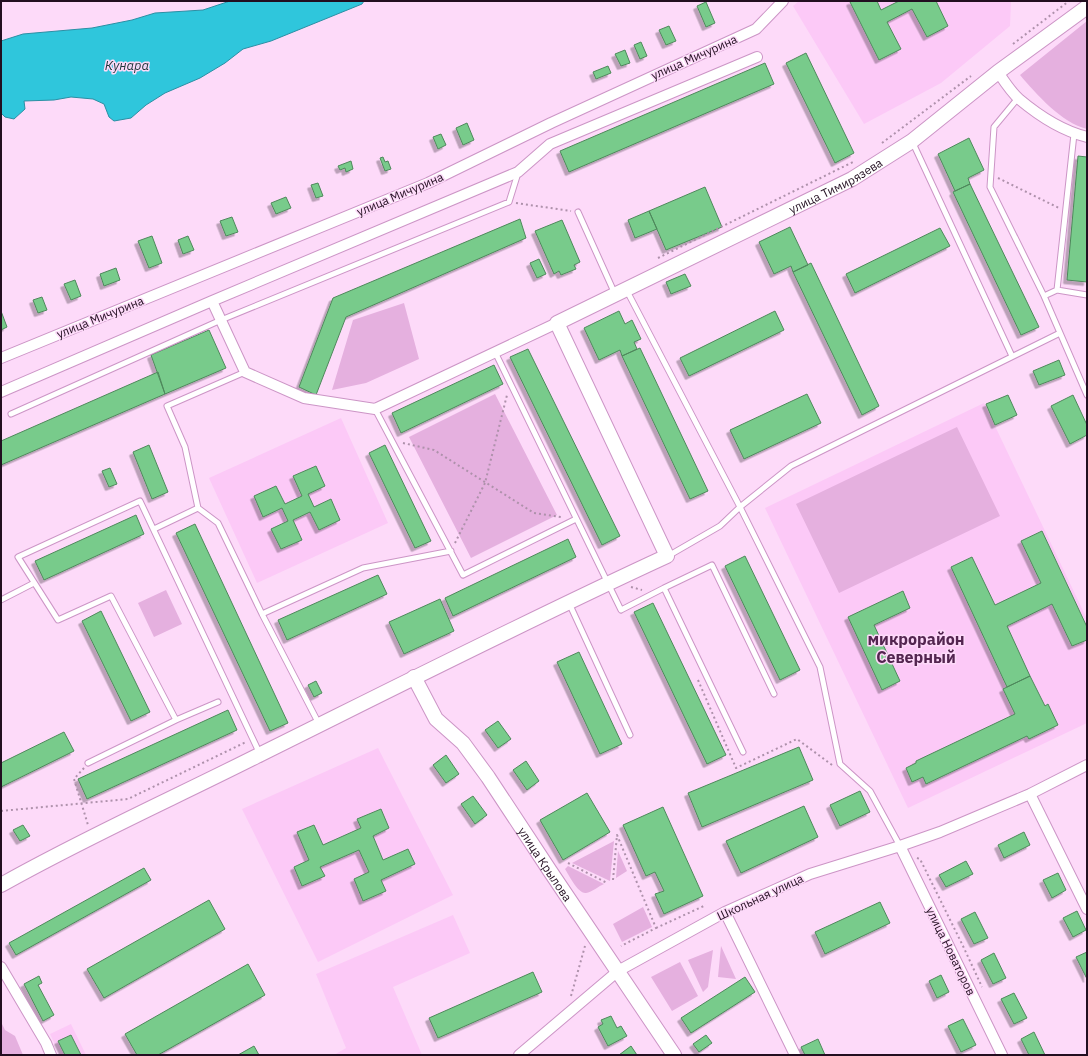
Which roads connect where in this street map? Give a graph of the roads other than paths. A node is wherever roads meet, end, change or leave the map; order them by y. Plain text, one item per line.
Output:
1 (783, 1) edge
2 (1087, 7) edge
3 (757, 57) dead end
4 (998, 72) junction
5 (1018, 98) junction
6 (1074, 134) junction
7 (1087, 137) edge
8 (912, 141) junction
9 (518, 172) junction
10 (578, 212) road end
11 (1057, 290) junction
12 (621, 293) junction
13 (1087, 295) edge
14 (1044, 296) junction
15 (212, 301) junction
16 (221, 320) junction
17 (557, 323) junction
18 (1060, 333) junction
19 (495, 352) junction
20 (1012, 356) junction
21 (1, 358) edge
22 (245, 372) junction
23 (1, 392) edge
24 (1087, 395) edge
25 (375, 409) junction
26 (11, 414) dead end
27 (740, 507) junction
28 (198, 508) junction
29 (576, 519) junction
30 (154, 529) junction
31 (451, 551) junction
32 (667, 556) junction
33 (613, 581) junction
34 (34, 583) junction
35 (664, 588) junction
36 (1, 600) edge
37 (568, 602) junction
38 (262, 614) junction
39 (414, 677) junction
40 (774, 694) dead end
41 (218, 702) dead end
42 (176, 720) junction
43 (319, 725) junction
44 (630, 735) dead end
45 (743, 752) dead end
46 (260, 755) junction
47 (88, 763) road end
48 (1087, 765) edge
49 (1030, 794) junction
50 (900, 846) junction
51 (1, 885) edge
52 (1087, 909) edge
53 (725, 912) junction
54 (1, 967) edge
55 (618, 971) junction
56 (51, 1055) edge
57 (519, 1055) edge
58 (674, 1055) edge
59 (794, 1055) edge
60 (1002, 1055) edge

1 - 21 street, улица Мичурина
2 - 4 street, улица Тимирязева
3 - 9 street
4 - 5 street
4 - 8 street, улица Тимирязева
5 - 6 street
5 - 14 lane
6 - 7 street
6 - 11 lane
8 - 12 street, улица Тимирязева
8 - 20 lane
9 - 15 street
9 - 16 lane
10 - 12 lane
11 - 13 lane
11 - 14 lane
12 - 17 street, улица Тимирязева
12 - 27 lane
14 - 18 lane
15 - 16 street
15 - 23 street
16 - 22 street
16 - 26 lane
17 - 19 street
17 - 32 street
18 - 20 lane
18 - 24 lane
19 - 25 street
19 - 29 lane
20 - 27 lane
22 - 25 street
22 - 28 lane
25 - 31 lane
27 - 32 lane
27 - 50 lane
28 - 30 lane
28 - 38 lane
29 - 31 lane
29 - 33 lane
30 - 34 lane
30 - 46 lane
31 - 38 lane
32 - 33 street
33 - 35 lane
33 - 37 street
34 - 36 lane
34 - 42 lane
35 - 40 lane
35 - 45 lane
37 - 39 street
37 - 44 lane
38 - 43 lane
39 - 43 street
39 - 55 street, улица Крылова
41 - 42 lane
42 - 47 lane
43 - 46 street
46 - 51 street
48 - 49 street, Школьная улица
49 - 50 street, Школьная улица
49 - 52 street
50 - 53 street, Школьная улица
50 - 60 street, улица Новаторов
53 - 55 street, Школьная улица
53 - 59 street
54 - 56 street
55 - 57 street, Школьная улица
55 - 58 street, улица Крылова

